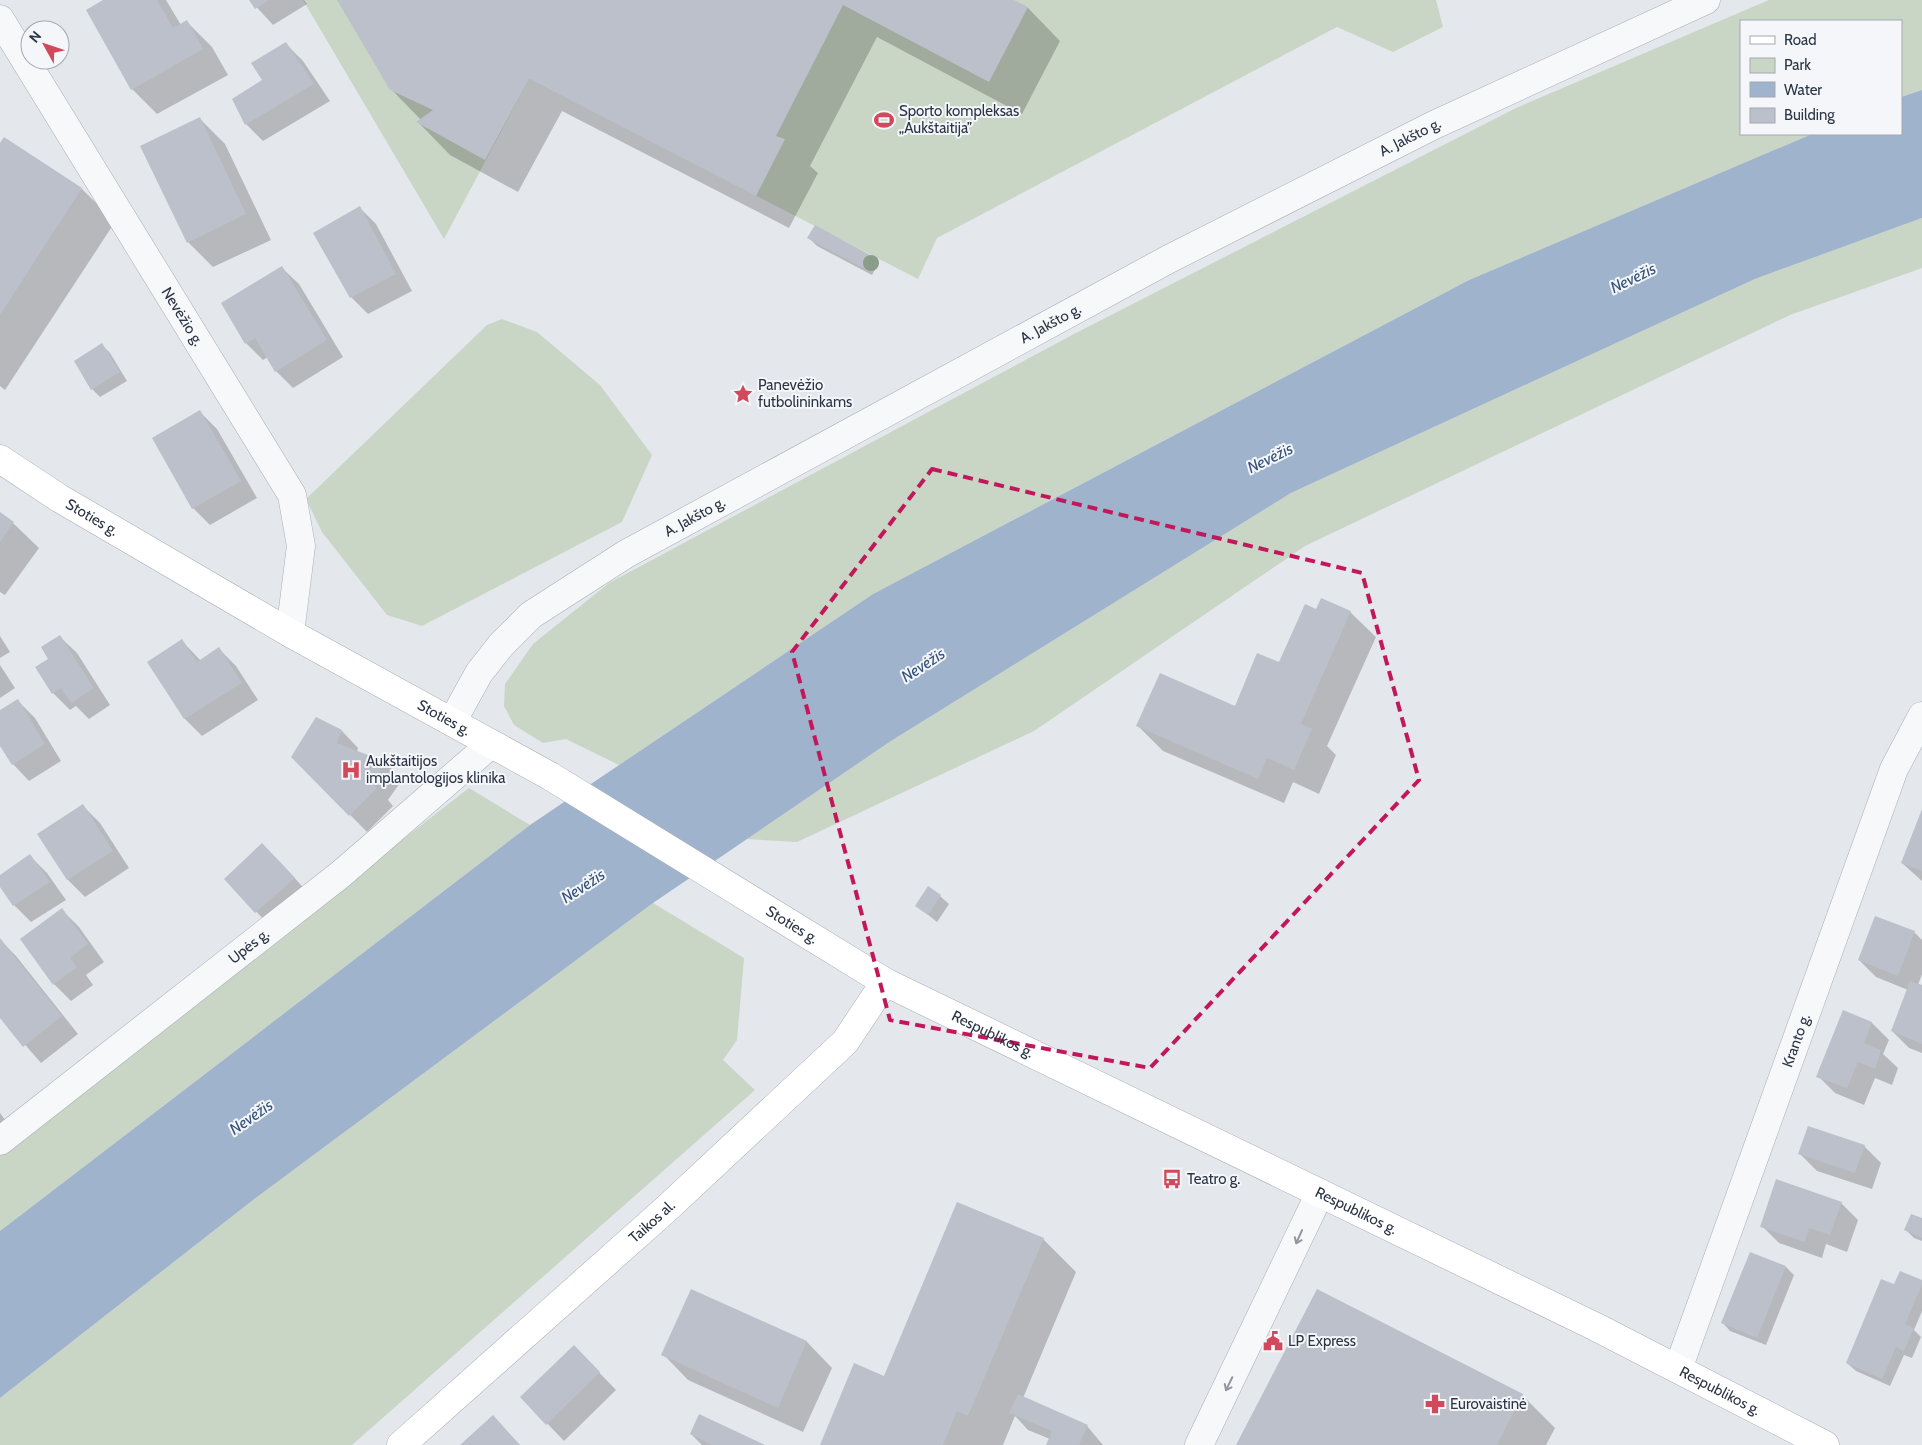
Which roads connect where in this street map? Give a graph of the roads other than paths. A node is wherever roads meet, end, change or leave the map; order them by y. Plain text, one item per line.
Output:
1 (1706, 0) edge
2 (0, 19) edge
3 (0, 459) edge
4 (290, 633) junction
5 (1922, 716) edge
6 (452, 722) junction
7 (491, 744) junction
8 (885, 982) junction
9 (0, 1141) edge
10 (1320, 1193) junction
11 (1678, 1369) junction
12 (401, 1445) edge
13 (1200, 1445) edge
14 (1825, 1445) edge

1 - 6 street, A. Jakšto g.
2 - 4 street, Nevėžio g.
3 - 4 main road, Stoties g.
4 - 6 main road, Stoties g.
5 - 11 street, Kranto g.
6 - 7 main road, Stoties g.
7 - 8 main road, Stoties g.
7 - 9 street, Upės g.
8 - 10 main road, Respublikos g.
8 - 12 main road, Taikos al.
10 - 11 main road, Respublikos g.
10 -> 13 street
11 - 14 main road, Respublikos g.

